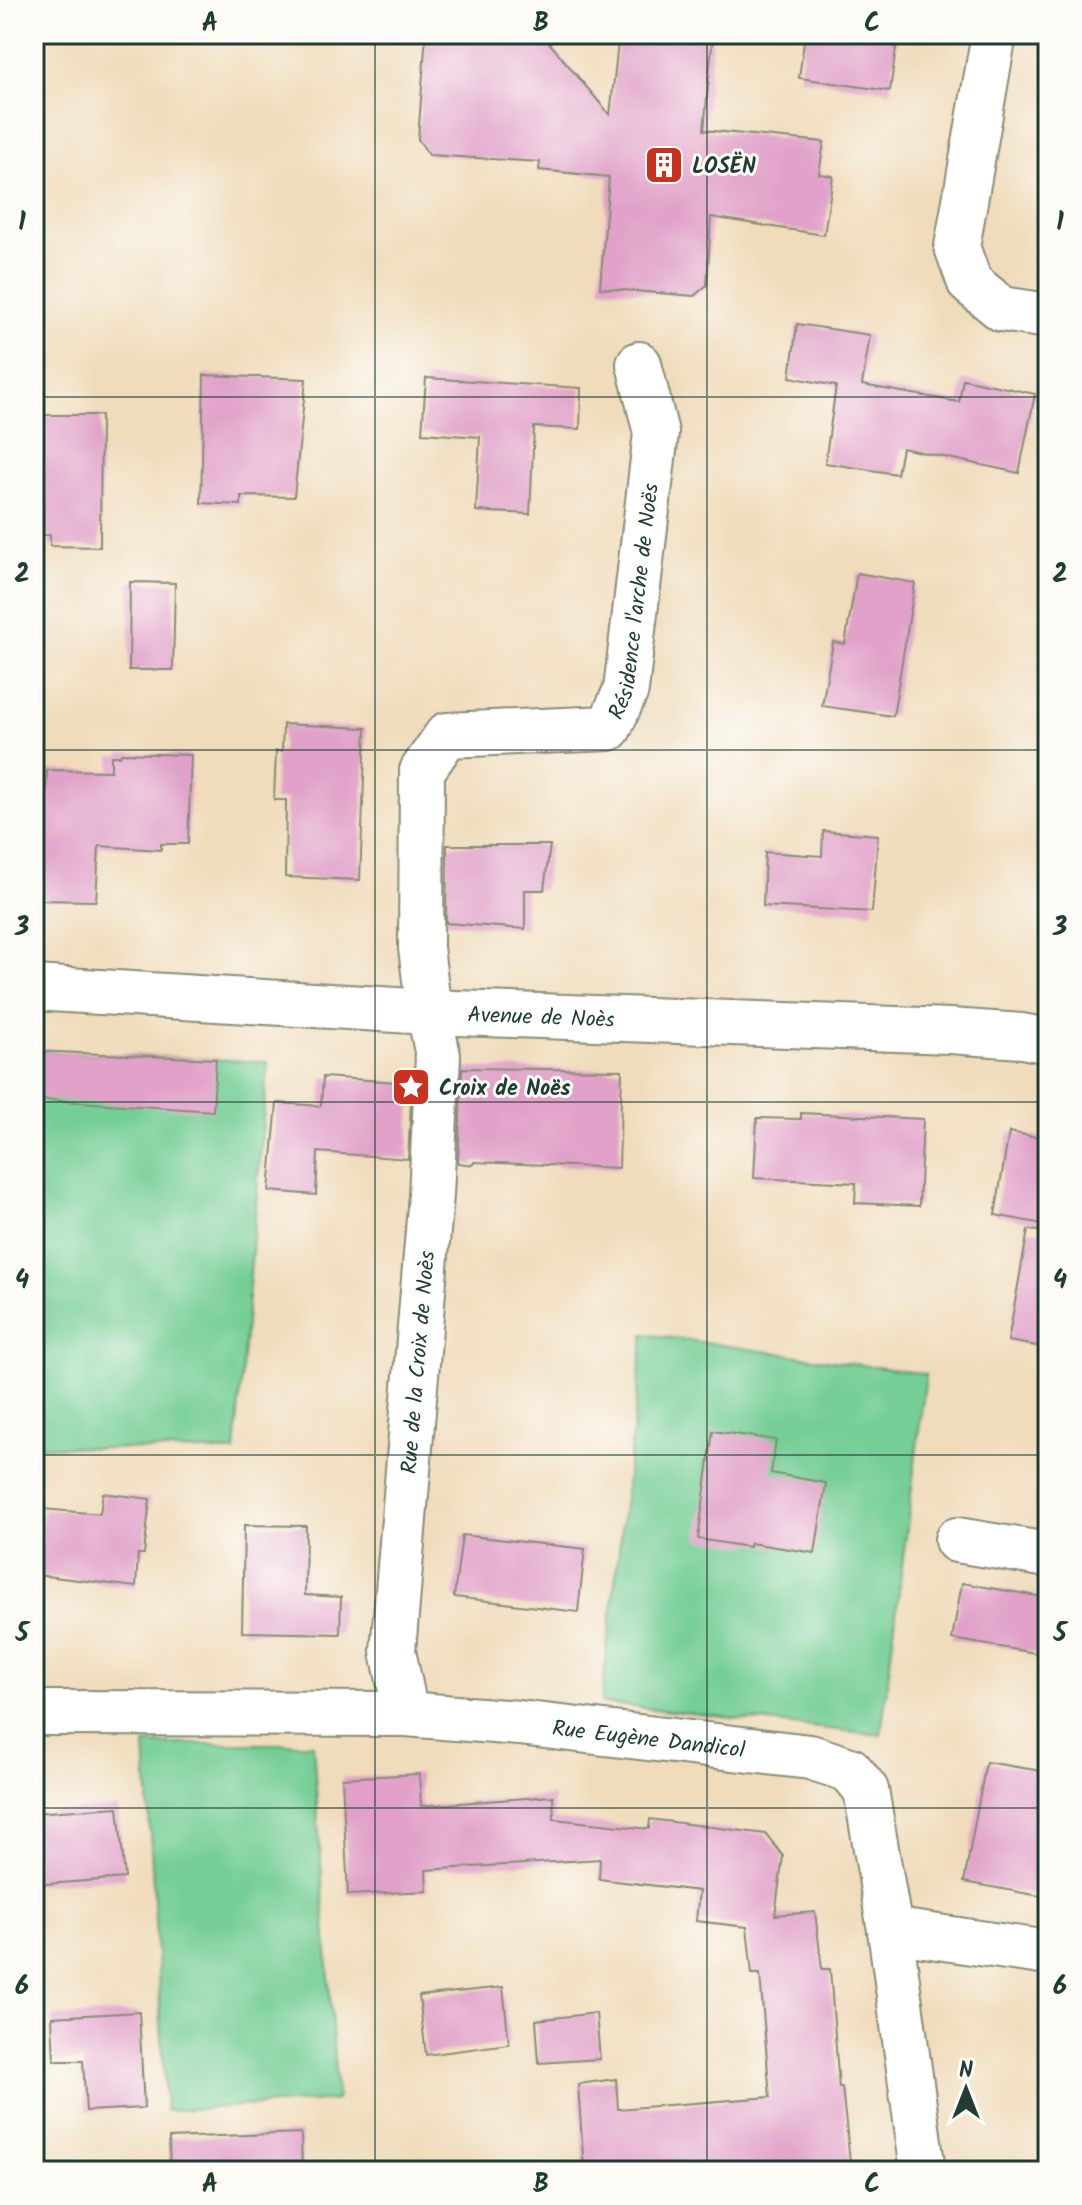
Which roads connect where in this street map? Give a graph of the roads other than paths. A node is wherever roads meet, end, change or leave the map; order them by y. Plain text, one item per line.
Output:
1 (994, 34) edge
2 (1048, 316) edge
3 (639, 364) dead end
4 (34, 988) edge
5 (429, 1012) junction
6 (1048, 1041) edge
7 (957, 1540) dead end
8 (1048, 1555) edge
9 (34, 1713) edge
10 (406, 1714) junction
11 (890, 1930) junction
12 (1048, 1953) edge
13 (923, 2171) edge

1 - 2 street
3 - 5 street, Résidence l'arche de Noës
4 - 5 street, Avenue de Noès
5 - 6 street, Avenue de Noès
5 - 10 street, Rue de la Croix de Noès
7 - 8 street
9 - 10 street, Rue Eugène Dandicol
10 - 11 street, Rue Eugène Dandicol
11 - 12 street
11 - 13 street, Rue Eugène Dandicol

